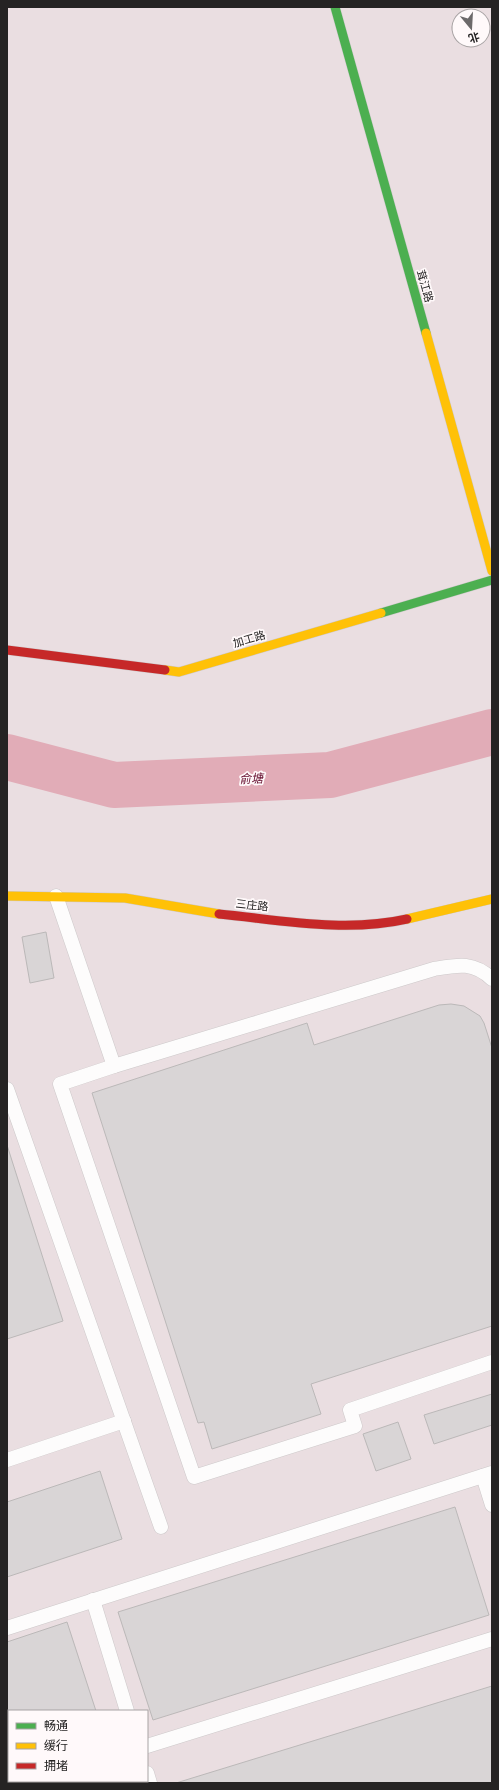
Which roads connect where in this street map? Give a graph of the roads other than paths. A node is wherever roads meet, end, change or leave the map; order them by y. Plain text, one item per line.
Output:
1 (335, 7) edge
2 (492, 572) edge
3 (492, 580) edge
4 (7, 650) edge
5 (7, 896) edge
6 (56, 896) junction
7 (492, 899) edge
8 (492, 979) edge
9 (114, 1066) junction
10 (7, 1089) edge
11 (492, 1362) edge
12 (124, 1421) junction
13 (7, 1460) edge
14 (488, 1474) edge
15 (492, 1505) edge
16 (161, 1527) dead end
17 (93, 1600) junction
18 (7, 1628) edge
19 (492, 1639) edge
20 (128, 1710) edge
21 (148, 1746) edge

1 - 2 street, 茸江路
3 - 4 street, 加工路
5 - 6 street, 三庄路
6 - 7 street, 三庄路
6 - 9 lane
8 - 9 lane
9 - 11 lane
10 - 12 lane
12 - 13 lane
12 - 16 lane
14 - 15 lane
14 - 17 lane
17 - 18 lane
17 - 20 lane
19 - 21 lane

